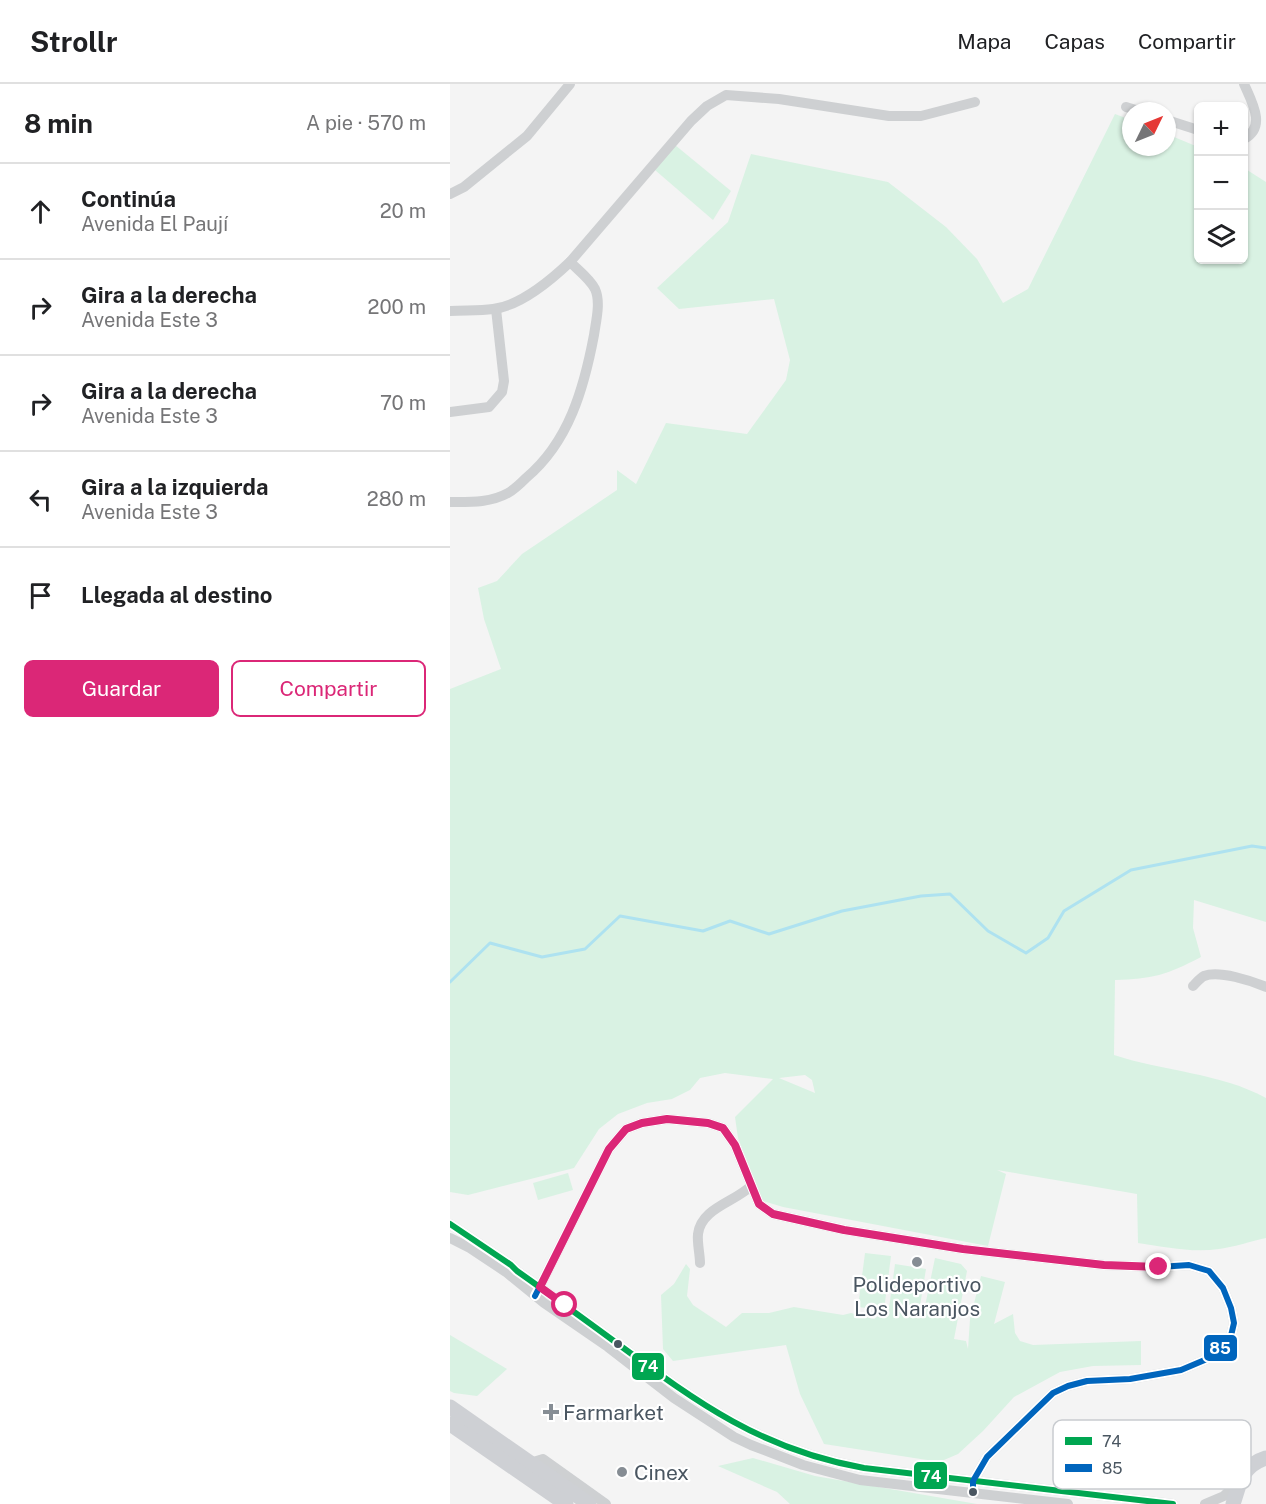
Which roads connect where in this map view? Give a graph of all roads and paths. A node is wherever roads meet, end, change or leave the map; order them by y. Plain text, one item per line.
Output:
1 (570, 84) edge
2 (1244, 84) edge
3 (975, 102) dead end
4 (1263, 118) edge
5 (1176, 123) edge
6 (1194, 129) edge
7 (1248, 137) edge
8 (450, 194) edge
9 (570, 262) junction
10 (496, 309) junction
11 (450, 311) edge
12 (450, 412) edge
13 (450, 502) edge
14 (1193, 986) dead end
15 (1266, 987) edge
16 (751, 1186) junction
17 (450, 1224) edge
18 (450, 1238) edge
19 (700, 1263) dead end
20 (537, 1292) junction
21 (450, 1407) edge
22 (450, 1424) edge
23 (1265, 1458) edge
24 (530, 1463) junction
25 (1251, 1468) edge
26 (973, 1486) junction
27 (1237, 1496) edge
28 (566, 1504) edge
29 (589, 1504) edge
30 (606, 1504) edge
31 (1068, 1504) edge
32 (1173, 1504) edge
33 (1205, 1504) edge

1 - 8 street
2 - 4 street
3 - 9 street
4 - 7 street
5 - 6 street
9 - 10 street
9 - 13 street
10 - 11 street
10 - 12 street
14 - 15 street
16 - 19 street
16 - 20 street
16 - 26 street
17 - 20 street
18 - 20 street
20 - 26 street
21 - 24 main road
22 - 28 main road
23 - 25 main road
24 - 29 main road
24 - 30 street
26 - 31 street
26 - 32 street
27 - 33 street

